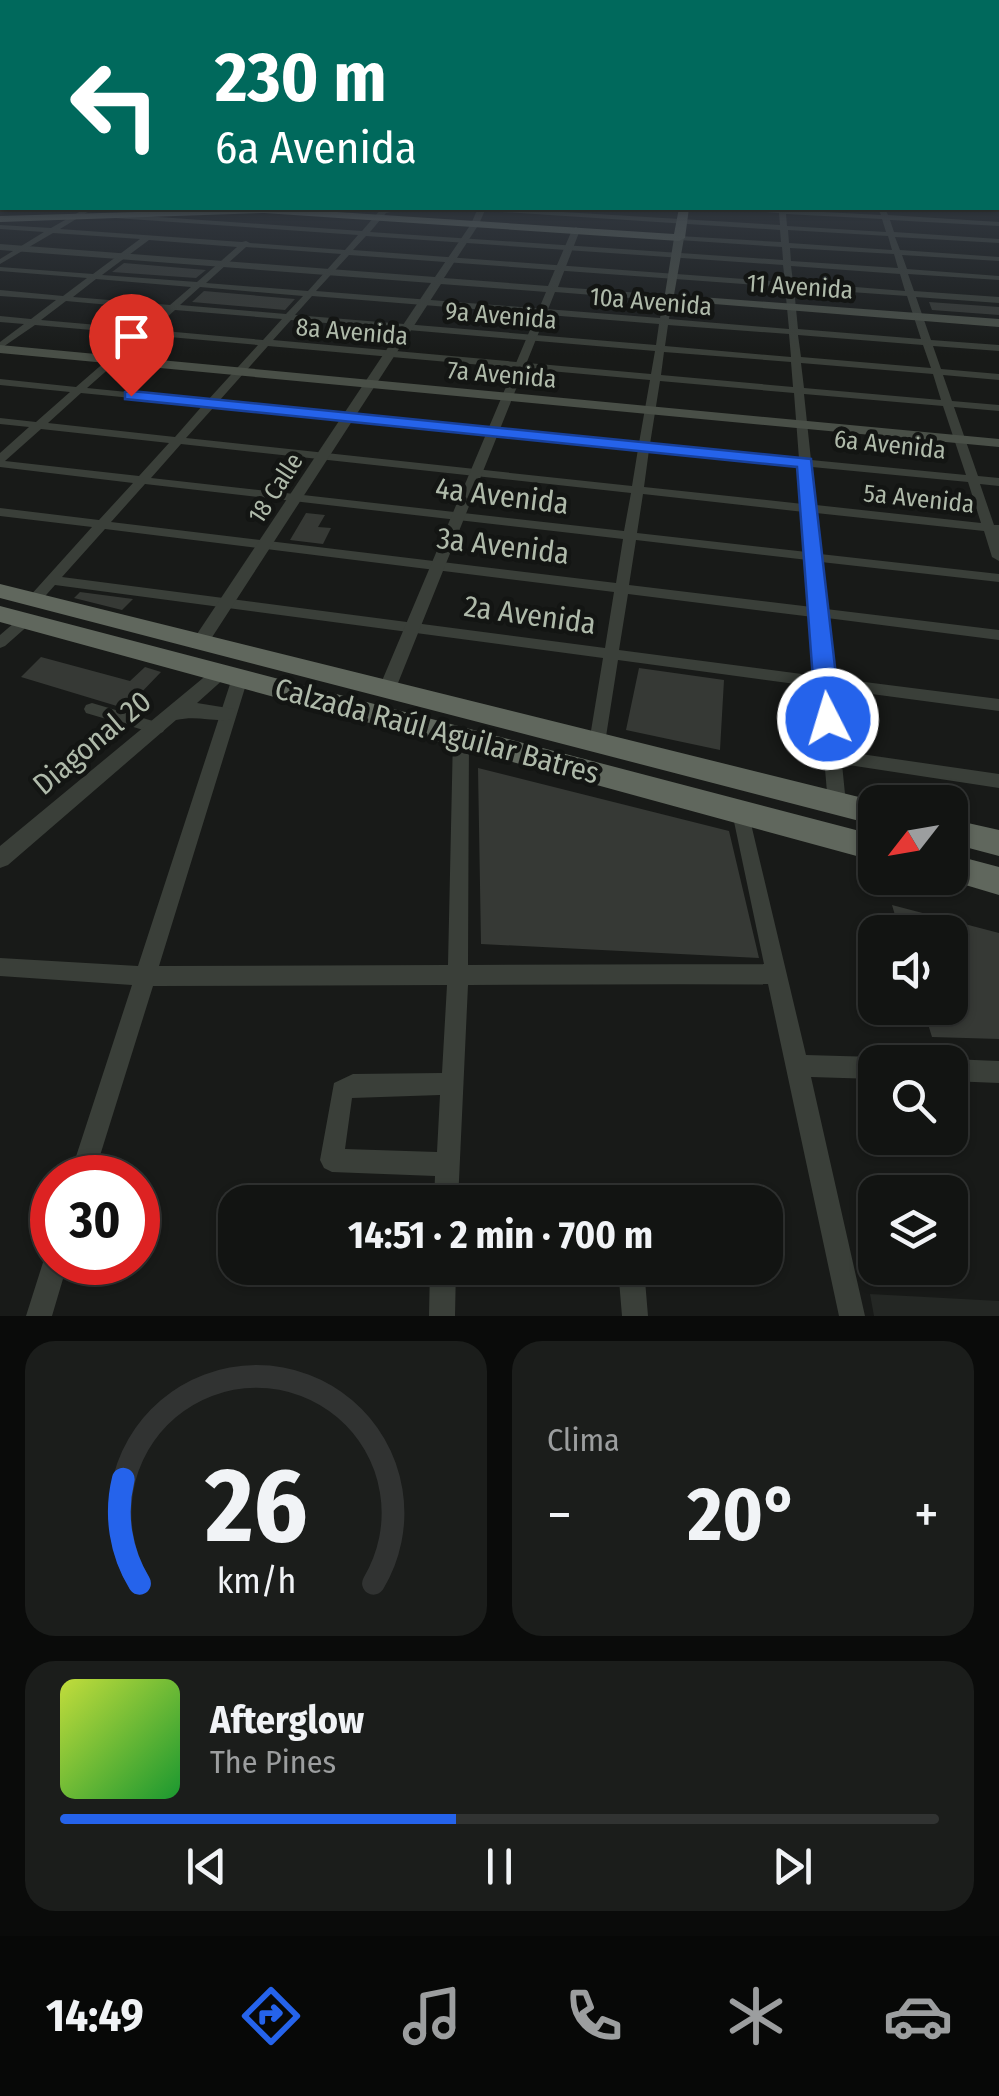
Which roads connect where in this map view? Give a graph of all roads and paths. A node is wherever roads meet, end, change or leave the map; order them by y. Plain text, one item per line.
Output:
1 (49, 232) edge
2 (70, 232) edge
3 (154, 232) edge
4 (259, 232) edge
5 (343, 232) edge
6 (470, 232) edge
7 (576, 232) edge
8 (616, 232) edge
9 (680, 232) edge
10 (785, 232) edge
11 (863, 232) edge
12 (366, 234) junction
13 (892, 234) junction
14 (146, 238) junction
15 (679, 238) junction
16 (999, 239) edge
17 (464, 241) junction
18 (244, 245) junction
19 (786, 245) junction
20 (0, 247) edge
21 (569, 248) junction
22 (22, 249) junction
23 (348, 253) junction
24 (898, 253) junction
25 (122, 256) junction
26 (676, 256) junction
27 (999, 259) edge
28 (451, 260) junction
29 (787, 263) junction
30 (223, 264) junction
31 (0, 265) edge
32 (561, 268) junction
33 (331, 272) junction
34 (904, 272) junction
35 (94, 276) junction
36 (672, 276) junction
37 (999, 278) edge
38 (438, 280) junction
39 (199, 284) junction
40 (789, 284) junction
41 (551, 289) junction
42 (0, 293) edge
43 (311, 293) junction
44 (911, 293) junction
45 (64, 298) junction
46 (668, 298) junction
47 (999, 300) edge
48 (423, 302) junction
49 (173, 308) junction
50 (791, 308) junction
51 (543, 312) junction
52 (290, 317) junction
53 (919, 317) junction
54 (0, 319) edge
55 (32, 322) junction
56 (664, 322) junction
57 (999, 324) edge
58 (407, 327) junction
59 (145, 332) junction
60 (793, 332) junction
61 (532, 338) junction
62 (267, 343) junction
63 (928, 343) junction
64 (0, 348) edge
65 (660, 348) junction
66 (999, 348) edge
67 (390, 354) junction
68 (113, 360) junction
69 (796, 360) junction
70 (521, 366) junction
71 (241, 372) junction
72 (937, 372) junction
73 (999, 377) edge
74 (655, 378) junction
75 (0, 382) edge
76 (371, 384) junction
77 (78, 390) junction
78 (799, 390) junction
79 (508, 396) junction
80 (212, 404) junction
81 (948, 404) junction
82 (999, 408) edge
83 (650, 410) junction
84 (348, 417) junction
85 (0, 421) edge
86 (39, 425) junction
87 (802, 425) junction
88 (494, 432) junction
89 (960, 439) junction
90 (178, 441) junction
91 (999, 443) edge
92 (644, 447) junction
93 (323, 456) junction
94 (0, 462) edge
95 (805, 463) junction
96 (478, 470) junction
97 (143, 480) junction
98 (973, 480) junction
99 (999, 482) edge
100 (637, 490) junction
101 (297, 496) junction
102 (809, 508) junction
103 (0, 512) edge
104 (459, 516) junction
105 (102, 525) junction
106 (994, 529) edge
107 (630, 536) junction
108 (264, 545) junction
109 (814, 558) junction
110 (999, 558) edge
111 (438, 566) junction
112 (999, 578) edge
113 (53, 580) junction
114 (622, 588) junction
115 (0, 591) edge
116 (227, 602) junction
117 (20, 611) edge
118 (819, 613) junction
119 (413, 627) junction
120 (999, 635) edge
121 (202, 642) junction
122 (0, 643) edge
123 (612, 654) junction
124 (230, 675) junction
125 (825, 682) junction
126 (388, 688) junction
127 (999, 705) edge
128 (92, 709) dead end
129 (174, 714) junction
130 (227, 714) junction
131 (157, 728) junction
132 (461, 736) junction
133 (597, 743) junction
134 (832, 756) junction
135 (999, 781) edge
136 (837, 804) junction
137 (858, 809) edge
138 (742, 812) junction
139 (968, 835) edge
140 (858, 843) edge
141 (999, 843) edge
142 (0, 859) edge
143 (968, 872) edge
144 (999, 881) edge
145 (0, 967) edge
146 (778, 974) junction
147 (142, 976) junction
148 (458, 976) junction
149 (798, 1066) junction
150 (858, 1068) edge
151 (968, 1071) edge
152 (999, 1072) edge
153 (451, 1084) junction
154 (88, 1155) edge
155 (447, 1164) junction
156 (446, 1185) edge
157 (48, 1285) edge
158 (443, 1285) edge
159 (632, 1285) edge
160 (39, 1316) edge
161 (442, 1316) edge
162 (635, 1316) edge
163 (852, 1316) edge

1 - 22 street
2 - 14 street
3 - 14 street
4 - 18 street
5 - 12 street
6 - 17 street, 18 Calle
7 - 21 street
8 - 15 main road
9 - 15 main road
10 - 19 street
11 - 13 street
12 - 17 street
12 - 23 street
13 - 16 street
13 - 24 street
14 - 18 street
14 - 25 street
15 - 19 street
15 - 26 main road
17 - 21 street
17 - 28 street, 18 Calle
18 - 23 street
18 - 30 street
19 - 24 street
19 - 29 street
20 - 22 street, 11 Avenida
21 - 26 street
21 - 32 street
22 - 25 street, 11 Avenida
22 - 31 street
23 - 28 street
23 - 33 street
24 - 27 street
24 - 34 street
25 - 30 street, 11 Avenida
25 - 35 street
26 - 29 street
26 - 36 main road
28 - 32 street
28 - 38 street, 18 Calle
29 - 34 street
29 - 40 street
30 - 33 street, 11 Avenida
30 - 39 street
31 - 35 street, 10a Avenida
32 - 36 street
32 - 41 street
33 - 38 street, 11 Avenida
33 - 43 street
34 - 37 street
34 - 44 street
35 - 39 street, 10a Avenida
35 - 45 street
36 - 40 street
36 - 46 main road
38 - 41 street, 11 Avenida
38 - 48 street, 18 Calle
39 - 43 street, 10a Avenida
39 - 49 street
40 - 44 street
40 - 50 street
41 - 46 street, 11 Avenida
41 - 51 street
42 - 45 street, 9a Avenida
43 - 48 street, 10a Avenida
43 - 52 street
44 - 47 street
44 - 53 street
45 - 49 street, 9a Avenida
45 - 55 street
46 - 50 main road, 11 Avenida
46 - 56 street
48 - 51 street, 10a Avenida
48 - 58 street, 18 Calle
49 - 52 street, 9a Avenida
49 - 59 street
50 - 53 main road, 11 Avenida
50 - 60 street
51 - 56 street, 10a Avenida
51 - 61 street
52 - 58 street, 9a Avenida
52 - 62 street
53 - 57 main road, 11 Avenida
53 - 63 street
54 - 55 street, 8a Avenida
55 - 59 street, 8a Avenida
55 - 64 street
56 - 60 street, 10a Avenida
56 - 65 street
58 - 61 street, 9a Avenida
58 - 67 street, 18 Calle
59 - 62 street, 8a Avenida
59 - 68 street
60 - 63 street, 10a Avenida
60 - 69 street
61 - 65 street, 9a Avenida
61 - 70 street
62 - 67 street, 8a Avenida
62 - 71 street
63 - 66 street, 10a Avenida
63 - 72 street
64 - 68 main road, 7a Avenida
65 - 69 street, 9a Avenida
65 - 74 street
67 - 70 street, 8a Avenida
67 - 76 street, 18 Calle
68 - 71 main road, 7a Avenida
68 - 77 street
69 - 72 street, 9a Avenida
69 - 78 street
70 - 74 street, 8a Avenida
70 - 79 street
71 - 76 main road, 7a Avenida
71 - 80 street
72 - 73 street, 9a Avenida
72 - 81 street
74 - 78 street, 8a Avenida
74 - 83 street
75 - 77 street, 6a Avenida
76 - 79 main road, 7a Avenida
76 - 84 street, 18 Calle
77 - 80 street, 6a Avenida
77 - 86 street
78 - 81 street, 8a Avenida
78 - 87 street
79 - 83 main road, 7a Avenida
79 - 88 street
80 - 84 street, 6a Avenida
80 - 90 street
81 - 82 street, 8a Avenida
81 - 89 street
83 - 87 main road, 7a Avenida
83 - 92 street
84 - 88 street, 6a Avenida
84 - 93 street, 18 Calle
85 - 86 street, 5a Avenida
86 - 90 street, 5a Avenida
86 - 94 street
87 - 89 main road, 7a Avenida
87 - 95 street
88 - 92 street, 6a Avenida
88 - 96 street
89 - 91 main road, 7a Avenida
89 - 98 street
90 - 93 street, 5a Avenida
90 - 97 street
92 - 95 street, 6a Avenida
92 - 100 street
93 - 96 street, 5a Avenida
93 - 101 street, 18 Calle
94 - 97 street, 4a Avenida
95 - 98 street, 6a Avenida
95 - 102 street
96 - 100 street, 5a Avenida
96 - 104 street
97 - 101 street, 4a Avenida
97 - 105 street
98 - 99 street, 6a Avenida
98 - 106 street
100 - 102 street, 5a Avenida
100 - 107 street
101 - 104 street, 4a Avenida
101 - 108 street, 18 Calle
102 - 106 street, 5a Avenida
102 - 109 street
103 - 105 street, 3a Avenida
104 - 107 street, 4a Avenida
104 - 111 street
105 - 108 street, 3a Avenida
105 - 113 street
106 - 110 street
107 - 109 street, 4a Avenida
107 - 114 street
108 - 111 street, 3a Avenida
108 - 116 street, 18 Calle
109 - 112 street, 4a Avenida
109 - 118 street
111 - 114 street, 3a Avenida
111 - 119 street
113 - 116 street, 2a Avenida
113 - 117 street
114 - 118 street, 3a Avenida
114 - 123 street
115 - 117 highway, Calzada Raúl Aguilar Batres
116 - 119 street, 2a Avenida
116 - 121 street, 18 Calle
117 - 121 highway, Calzada Raúl Aguilar Batres
117 - 122 street
117 - 124 highway, Calzada Raúl Aguilar Batres
118 - 120 street, 3a Avenida
118 - 125 street
119 - 123 street, 2a Avenida
119 - 126 street
121 - 126 highway, Calzada Raúl Aguilar Batres
123 - 125 street, 2a Avenida
123 - 133 street
124 - 129 street, Diagonal 20
124 - 130 street
124 - 132 highway, Calzada Raúl Aguilar Batres
125 - 127 street, 2a Avenida
125 - 134 street
126 - 133 highway, Calzada Raúl Aguilar Batres
128 - 131 street
129 - 130 street
129 - 131 street, Diagonal 20
130 - 147 street
131 - 142 street, Diagonal 20
132 - 138 highway, Calzada Raúl Aguilar Batres
132 - 148 street
133 - 136 highway, Calzada Raúl Aguilar Batres
134 - 135 street
134 - 136 street
136 - 137 highway, Calzada Raúl Aguilar Batres
138 - 140 highway, Calzada Raúl Aguilar Batres
138 - 146 street
139 - 141 highway
143 - 144 highway
145 - 147 street
146 - 148 street
146 - 149 street
147 - 148 street
147 - 154 street
148 - 153 street
149 - 150 street
149 - 163 street
151 - 152 street
153 - 155 street
153 - 155 street
155 - 156 street
157 - 160 street
158 - 161 street
159 - 162 street

